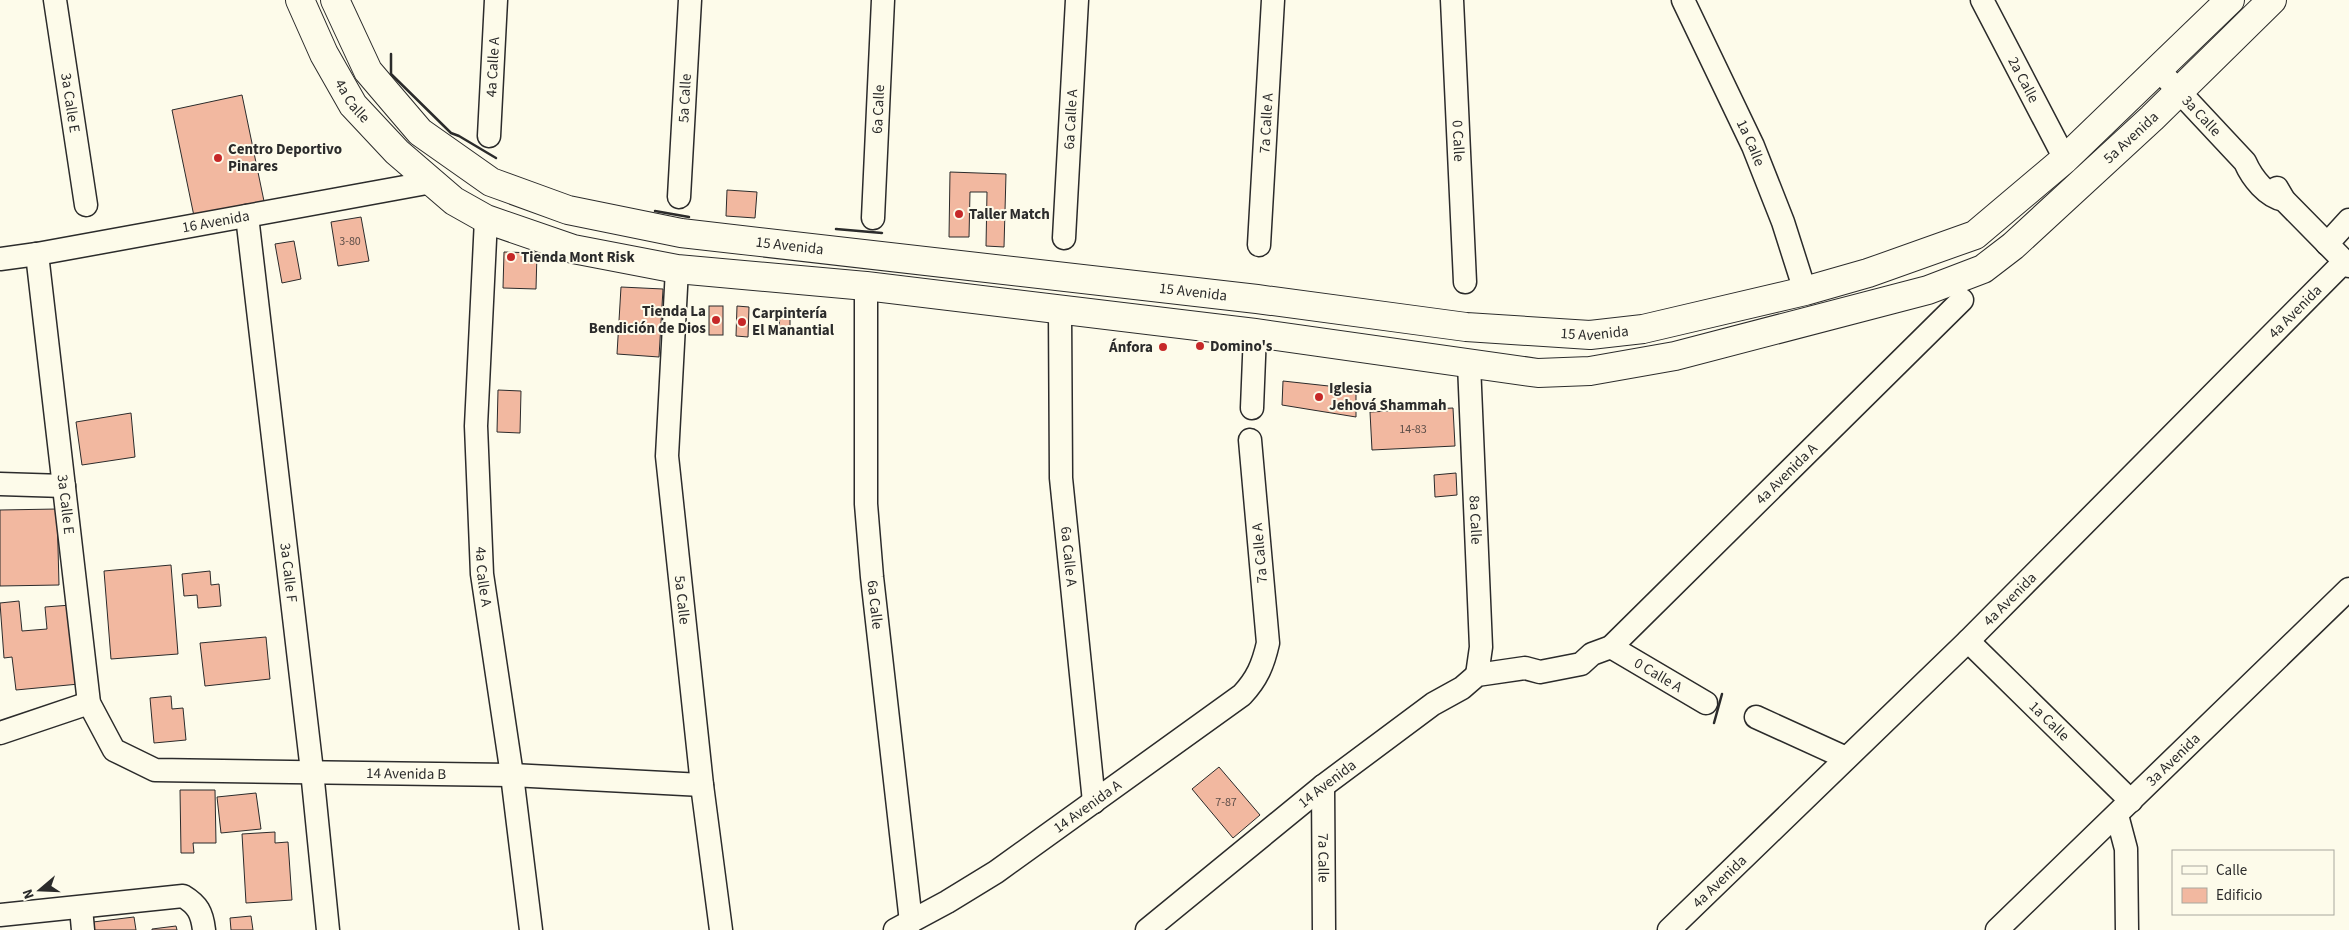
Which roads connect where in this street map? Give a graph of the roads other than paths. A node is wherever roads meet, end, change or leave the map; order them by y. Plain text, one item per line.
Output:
1 (55, 0) edge
2 (300, 0) edge
3 (334, 0) edge
4 (496, 0) edge
5 (690, 0) edge
6 (883, 0) edge
7 (1077, 0) edge
8 (1273, 0) edge
9 (1452, 0) edge
10 (1683, 0) edge
11 (1982, 0) edge
12 (2230, 0) edge
13 (2272, 0) edge
14 (2158, 69) junction
15 (2180, 92) junction
16 (420, 132) joint
17 (490, 136) dead end
18 (2065, 159) junction
19 (432, 182) junction
20 (679, 197) dead end
21 (86, 205) dead end
22 (248, 216) junction
23 (873, 218) dead end
24 (486, 219) junction
25 (2349, 220) edge
26 (1976, 235) joint
27 (1064, 238) dead end
28 (2327, 244) junction
29 (1259, 245) dead end
30 (36, 254) junction
31 (0, 259) edge
32 (2347, 264) edge
33 (677, 269) junction
34 (1465, 282) dead end
35 (866, 286) junction
36 (1805, 291) junction
37 (1962, 300) dead end
38 (1060, 311) junction
39 (1255, 333) junction
40 (1469, 364) junction
41 (1252, 408) dead end
42 (1250, 440) dead end
43 (0, 484) edge
44 (64, 486) junction
45 (2349, 588) edge
46 (1968, 641) junction
47 (1602, 650) junction
48 (1263, 665) joint
49 (1477, 675) junction
50 (89, 703) junction
51 (1706, 703) dead end
52 (1756, 716) dead end
53 (0, 733) edge
54 (114, 750) joint
55 (1846, 758) junction
56 (312, 771) junction
57 (512, 775) junction
58 (702, 784) junction
59 (1323, 786) junction
60 (1094, 802) junction
61 (2124, 808) junction
62 (80, 908) junction
63 (0, 915) edge
64 (903, 926) edge
65 (83, 930) edge
66 (204, 930) edge
67 (328, 930) edge
68 (531, 930) edge
69 (721, 930) edge
70 (1146, 930) edge
71 (1324, 930) edge
72 (1669, 930) edge
73 (1997, 930) edge
74 (2127, 930) edge

1 - 21 street, 3a Calle E
2 - 19 main road, 4a Calle
3 - 16 main road, 4a Calle
4 - 17 street, 4a Calle A
5 - 20 street, 5a Calle
6 - 23 street, 6a Calle
7 - 27 street, 6a Calle A
8 - 29 street, 7a Calle A
9 - 34 street, 0 Calle
10 - 36 street, 1a Calle
11 - 18 street, 2a Calle
12 - 14 main road, 5a Avenida
13 - 15 main road, 5a Avenida
14 - 15 street, 3a Calle
14 - 18 main road, 5a Avenida
15 - 28 street, 3a Calle
15 - 40 main road, 5a Avenida
16 - 36 main road, 15 Avenida
18 - 26 main road, 5a Avenida
19 - 22 street, 16 Avenida
19 - 24 main road
22 - 30 street, 16 Avenida
22 - 56 street, 3a Calle F
24 - 33 main road
24 - 57 street, 4a Calle A
25 - 28 street
26 - 36 main road, 15 Avenida
28 - 32 street, 3a Calle
30 - 31 street, 16 Avenida
30 - 44 street, 3a Calle E
32 - 46 street, 4a Avenida
33 - 35 main road
33 - 58 street, 5a Calle
35 - 38 main road
35 - 64 street, 6a Calle
37 - 47 street, 4a Avenida A
38 - 39 main road
38 - 60 street, 6a Calle A
39 - 40 main road
39 - 41 street
40 - 49 street, 8a Calle
42 - 48 street, 7a Calle A
43 - 44 street
44 - 50 street, 3a Calle E
45 - 61 street, 3a Avenida
46 - 55 street, 4a Avenida
46 - 61 street, 1a Calle
47 - 49 street
47 - 51 street, 0 Calle A
48 - 60 street, 14 Avenida A
49 - 59 street, 14 Avenida
50 - 53 street
50 - 54 street, 3a Calle E
52 - 55 street
54 - 56 street, 14 Avenida B
55 - 72 street, 4a Avenida
56 - 57 street, 14 Avenida B
56 - 67 street, 3a Calle F
57 - 58 street, 14 Avenida B
57 - 68 street, 4a Calle A
58 - 69 street, 5a Calle
59 - 70 street, 14 Avenida
59 - 71 street, 7a Calle
60 - 64 street, 14 Avenida A
61 - 73 street, 3a Avenida
61 - 74 street
62 - 63 street
62 - 65 street
62 - 66 street

